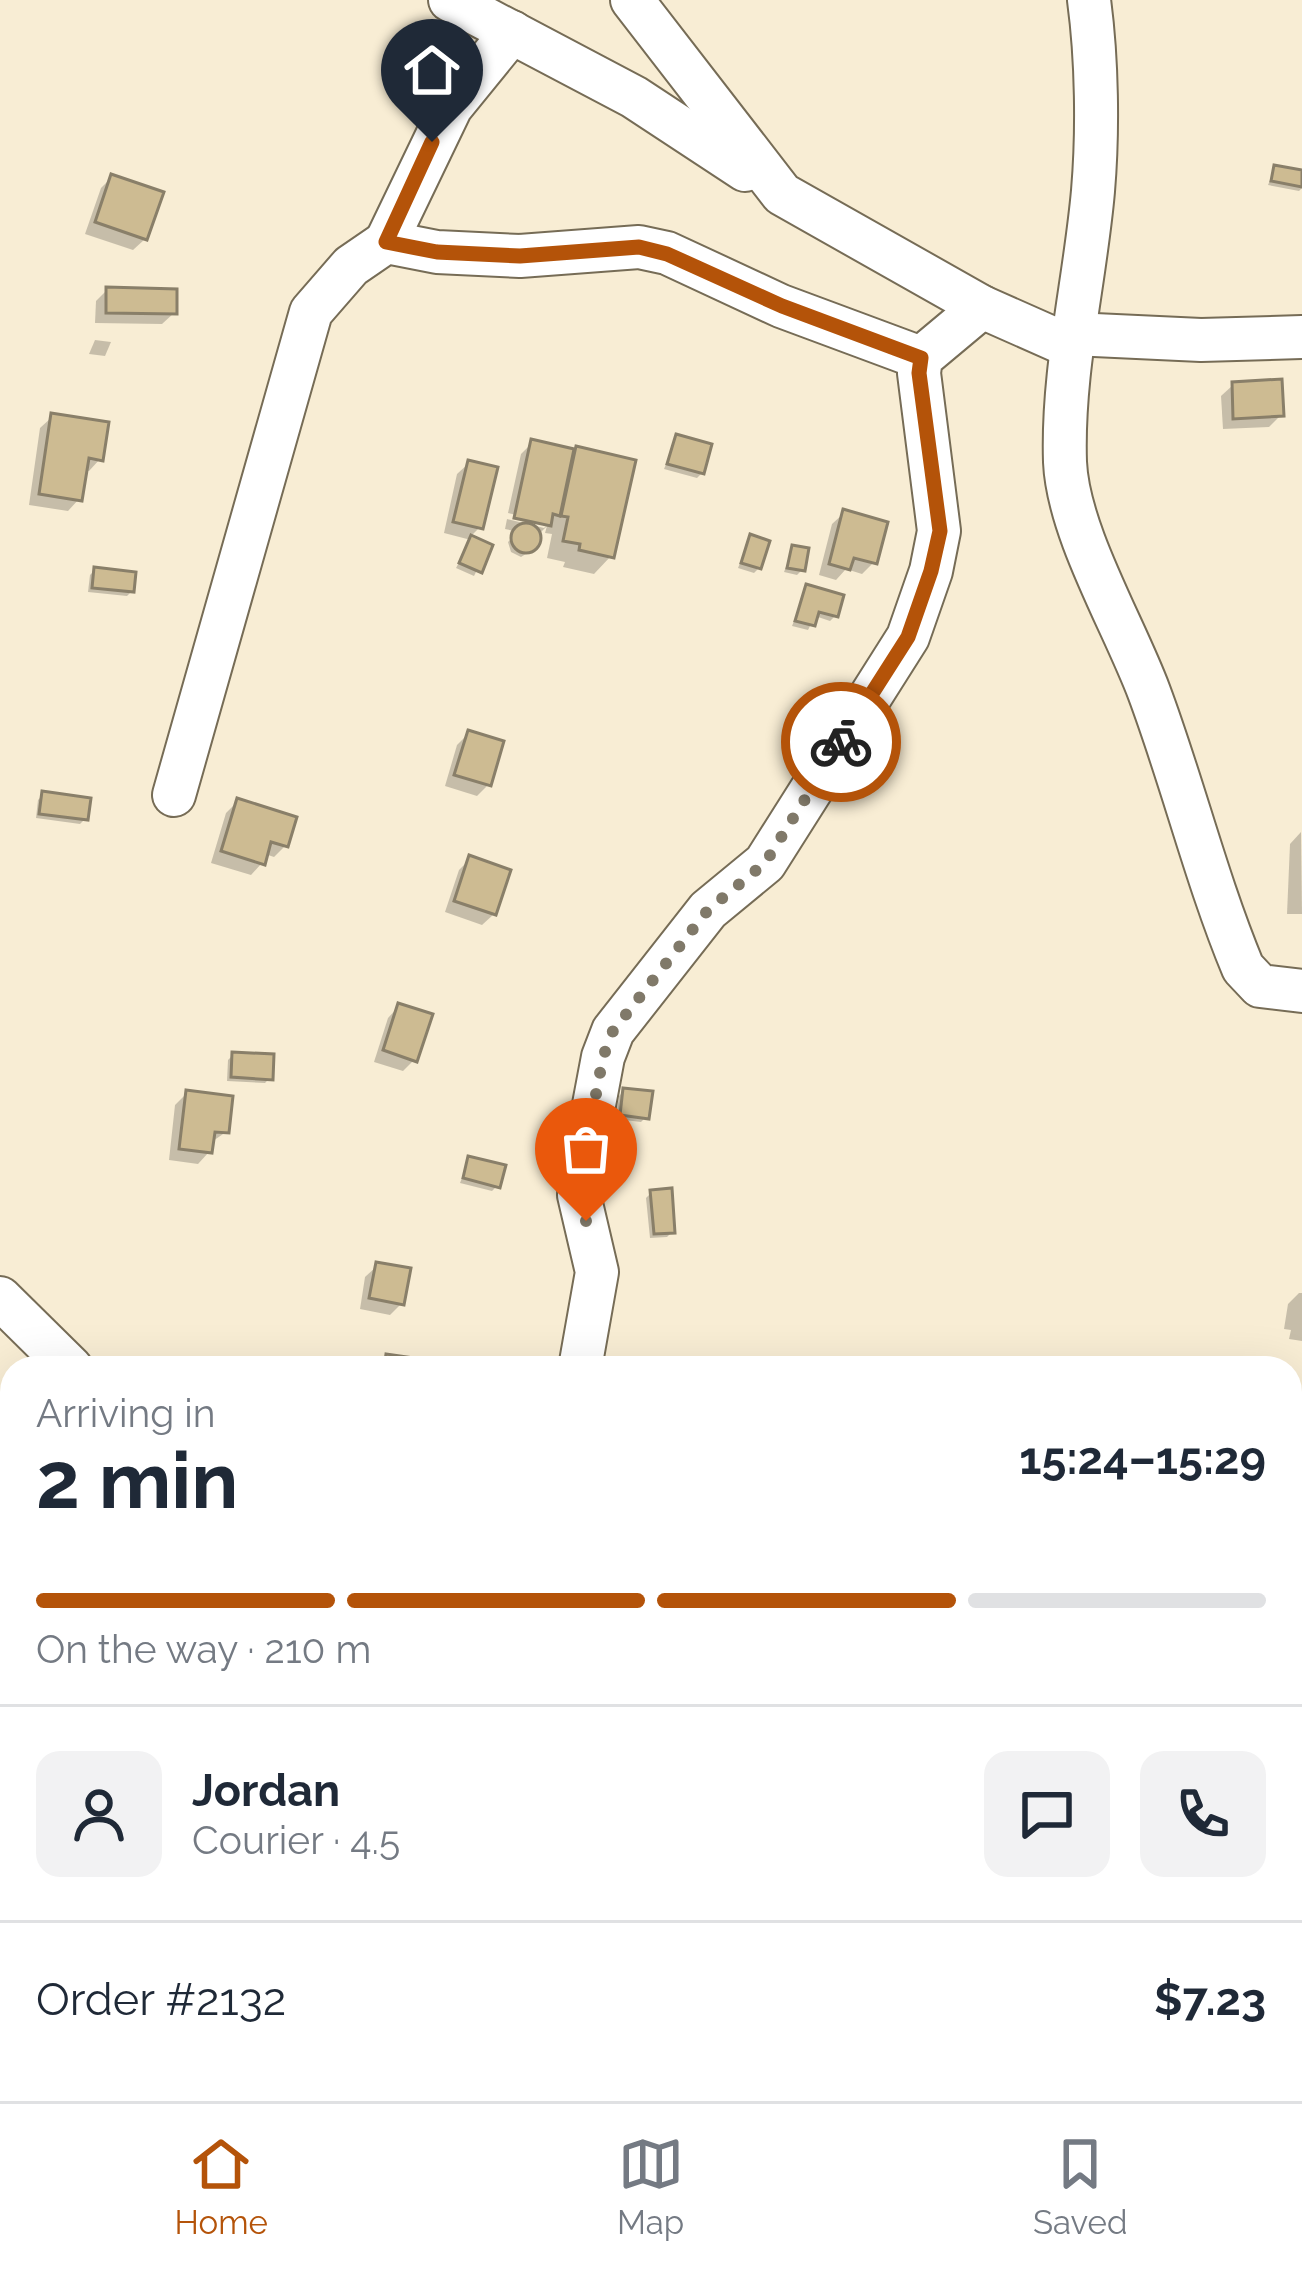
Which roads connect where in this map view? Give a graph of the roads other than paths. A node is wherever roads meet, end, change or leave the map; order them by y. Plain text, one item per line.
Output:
1 (451, 0) edge
2 (632, 0) edge
3 (1089, 0) edge
4 (512, 32) junction
5 (782, 194) junction
6 (386, 242) junction
7 (982, 307) junction
8 (1302, 337) edge
9 (1071, 340) junction
10 (921, 358) junction
11 (174, 795) dead end
12 (1302, 991) edge
13 (0, 1298) edge
14 (59, 1356) edge
15 (582, 1356) edge

1 - 4 street
2 - 5 street
3 - 9 street
4 - 5 street
4 - 6 street
5 - 7 street
6 - 10 street
6 - 11 street
7 - 9 street
7 - 10 street
8 - 9 street
9 - 12 street
10 - 15 street
13 - 14 street

